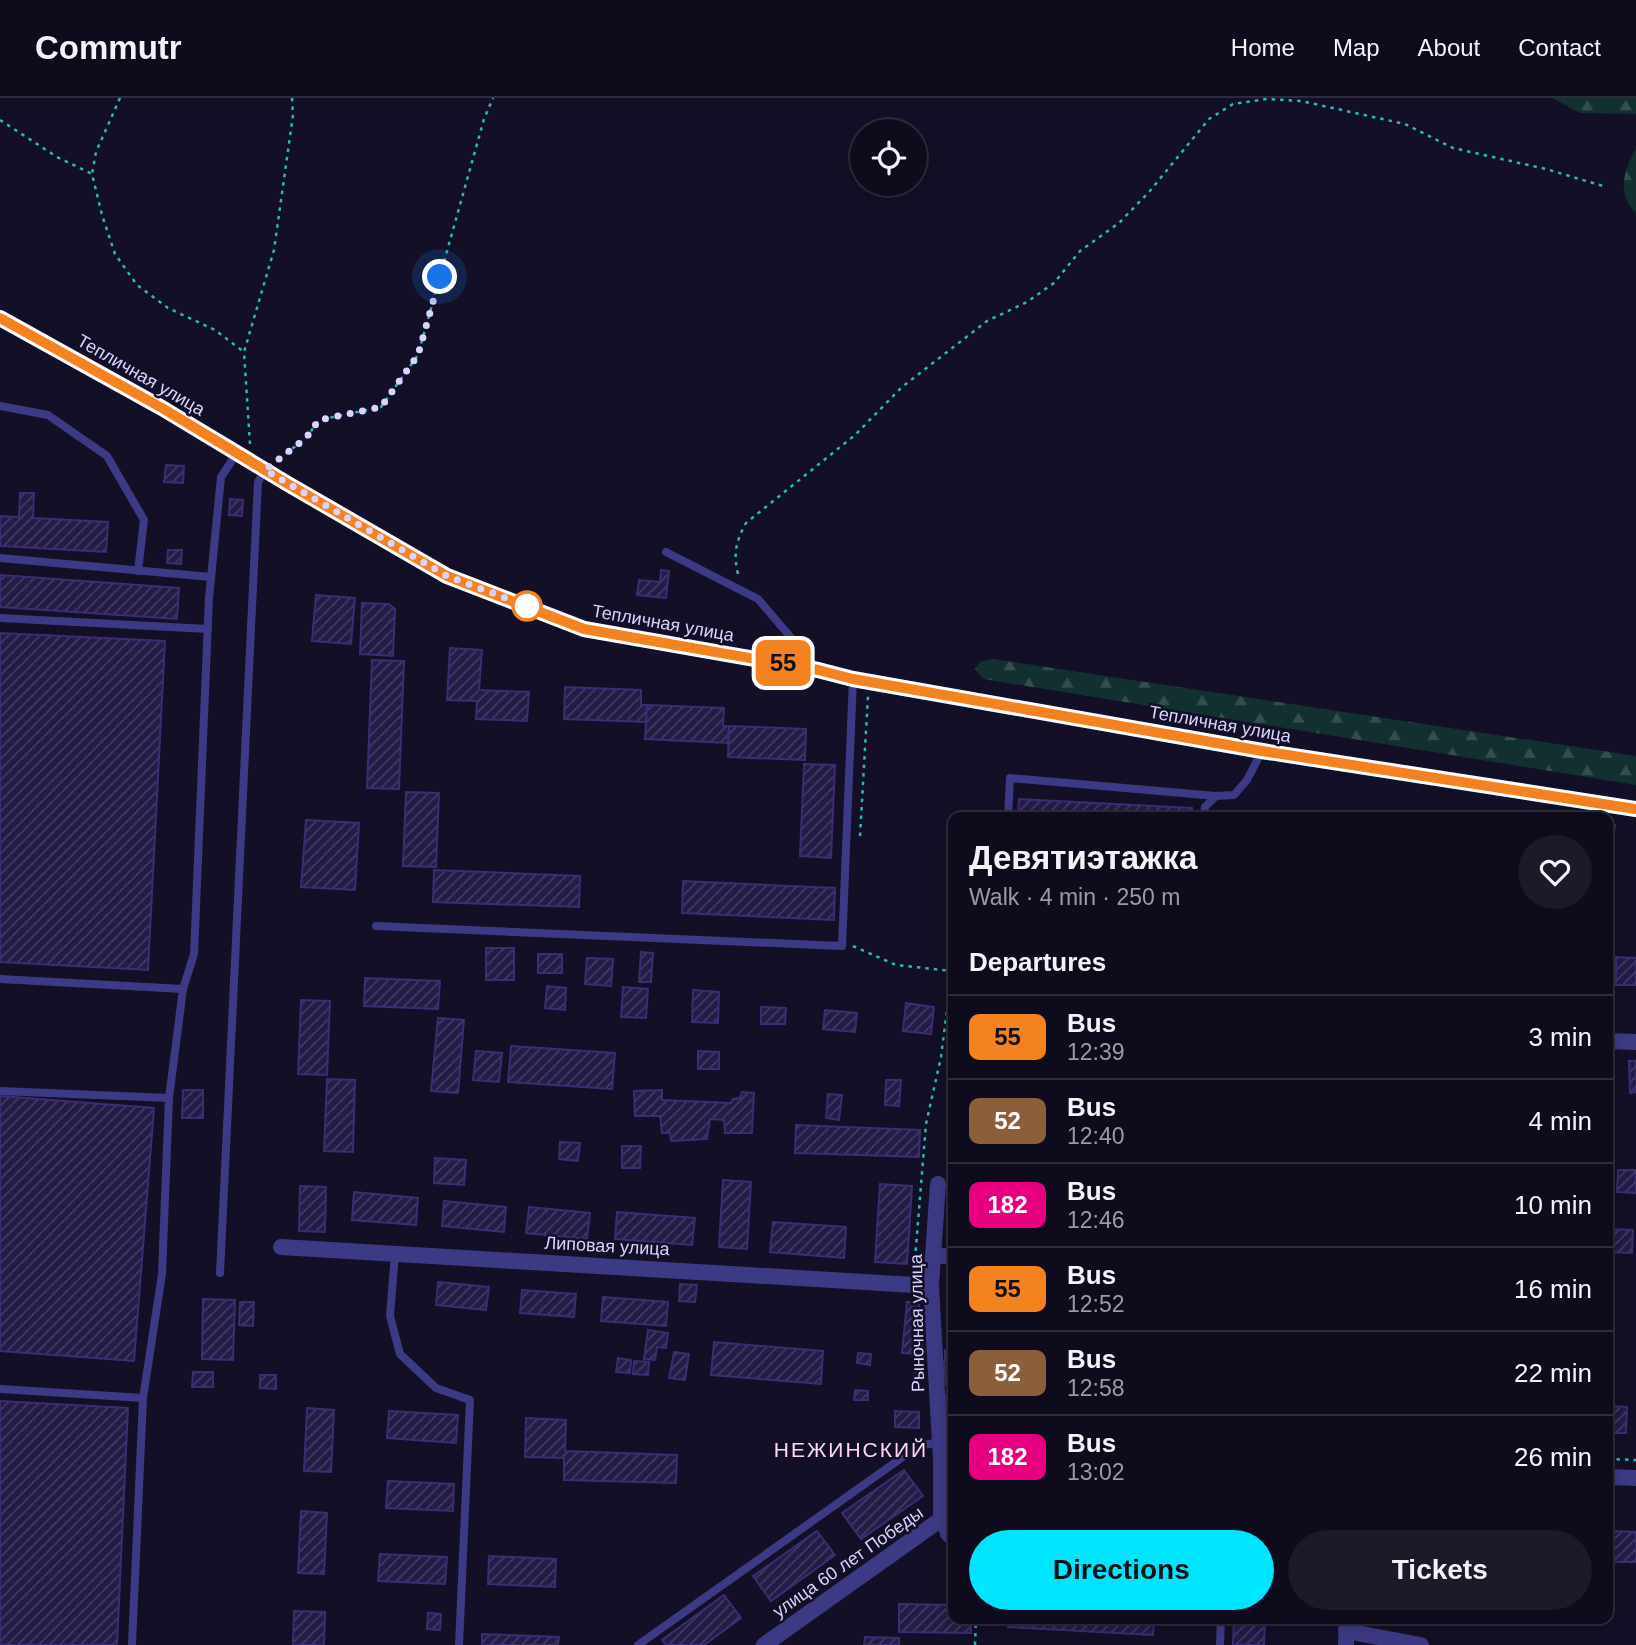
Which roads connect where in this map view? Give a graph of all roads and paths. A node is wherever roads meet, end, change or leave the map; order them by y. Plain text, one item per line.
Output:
1 (120, 98) edge
2 (292, 98) edge
3 (493, 98) edge
4 (0, 120) edge
5 (92, 174) junction
6 (1603, 186) dead end
7 (0, 318) edge
8 (244, 352) junction
9 (0, 406) edge
10 (237, 453) junction
11 (258, 466) junction
12 (666, 552) dead end
13 (0, 558) edge
14 (138, 570) junction
15 (211, 577) junction
16 (747, 593) junction
17 (0, 618) edge
18 (208, 629) junction
19 (818, 670) junction
20 (861, 681) junction
21 (1262, 751) junction
22 (1216, 796) junction
23 (1636, 809) edge
24 (1008, 812) edge
25 (1204, 812) edge
26 (860, 835) dead end
27 (376, 926) dead end
28 (842, 946) junction
29 (948, 971) edge
30 (0, 979) edge
31 (183, 989) junction
32 (948, 1002) edge
33 (1613, 1041) edge
34 (1636, 1042) edge
35 (0, 1091) edge
36 (169, 1098) junction
37 (938, 1184) dead end
38 (281, 1247) dead end
39 (395, 1253) junction
40 (933, 1256) junction
41 (948, 1256) edge
42 (220, 1273) dead end
43 (913, 1284) junction
44 (931, 1286) junction
45 (0, 1389) edge
46 (142, 1398) junction
47 (940, 1442) junction
48 (1613, 1459) edge
49 (948, 1460) edge
50 (1636, 1460) edge
51 (1613, 1477) edge
52 (1636, 1478) edge
53 (947, 1515) edge
54 (948, 1539) edge
55 (976, 1624) edge
56 (1221, 1624) edge
57 (1347, 1632) edge
58 (771, 1643) edge
59 (132, 1645) edge
60 (458, 1645) edge
61 (638, 1645) edge
62 (975, 1645) edge
63 (1220, 1645) edge
64 (1421, 1645) edge

1 - 5 path
2 - 8 path
3 - 11 path
4 - 5 path
5 - 8 path
6 - 16 path
7 - 10 street, Тепличная улица
8 - 11 path
9 - 14 lane
10 - 11 street, Тепличная улица
10 - 15 lane
11 - 19 street, Тепличная улица
11 - 42 lane
12 - 16 lane
13 - 14 lane
14 - 15 lane
15 - 18 lane
16 - 19 lane
17 - 18 lane
18 - 31 lane
19 - 20 street, Тепличная улица
20 - 21 street, Тепличная улица
20 - 26 path
20 - 28 lane
21 - 22 lane
21 - 23 street, Тепличная улица
22 - 24 lane
22 - 25 lane
27 - 28 lane
28 - 29 path
30 - 31 lane
31 - 36 lane
32 - 43 path
33 - 34 street
35 - 36 lane
36 - 46 lane
37 - 40 street, Рыночная улица
38 - 39 street, Липовая улица
39 - 43 street, Липовая улица
39 - 60 lane
40 - 41 street
40 - 44 street, Рыночная улица
43 - 44 street, Липовая улица
44 - 47 street, Рыночная улица
45 - 46 lane
46 - 59 lane
47 - 49 street, Рыночная улица
47 - 61 lane
48 - 50 path
49 - 53 street, Рыночная улица
51 - 52 street
53 - 54 lane
53 - 58 street, улица 60 лет Победы
55 - 62 path
56 - 63 lane
57 - 64 street

